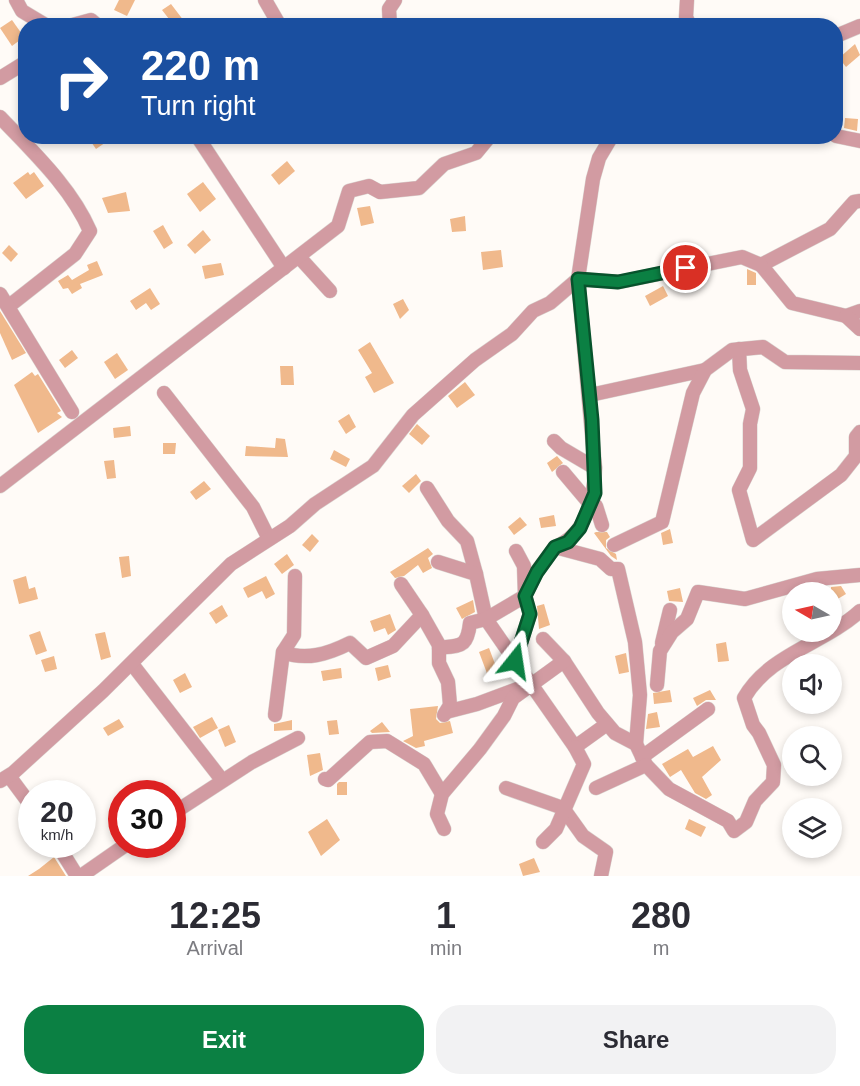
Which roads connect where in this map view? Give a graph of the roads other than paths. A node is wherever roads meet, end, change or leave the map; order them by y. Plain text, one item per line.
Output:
1 (16, 0) edge
2 (265, 0) edge
3 (395, 0) edge
4 (687, 0) edge
5 (34, 18) edge
6 (275, 18) edge
7 (390, 18) edge
8 (685, 18) edge
9 (860, 26) edge
10 (843, 33) edge
11 (18, 67) edge
12 (0, 78) edge
13 (0, 117) edge
14 (18, 136) edge
15 (843, 137) edge
16 (860, 141) edge
17 (25, 144) edge
18 (202, 144) edge
19 (483, 144) edge
20 (607, 144) edge
21 (860, 201) edge
22 (300, 258) junction
23 (761, 265) junction
24 (284, 268) junction
25 (578, 279) junction
26 (330, 291) dead end
27 (0, 294) edge
28 (9, 306) junction
29 (860, 311) edge
30 (846, 316) junction
31 (860, 329) edge
32 (739, 349) junction
33 (860, 363) edge
34 (705, 370) junction
35 (164, 393) dead end
36 (590, 395) junction
37 (72, 412) dead end
38 (860, 432) edge
39 (554, 441) dead end
40 (595, 468) junction
41 (563, 472) dead end
42 (0, 486) edge
43 (427, 488) dead end
44 (590, 504) junction
45 (602, 525) dead end
46 (269, 539) junction
47 (614, 545) dead end
48 (555, 547) junction
49 (516, 551) dead end
50 (438, 562) dead end
51 (476, 574) junction
52 (860, 574) edge
53 (295, 576) dead end
54 (401, 584) dead end
55 (525, 596) junction
56 (670, 610) dead end
57 (860, 611) edge
58 (422, 615) junction
59 (486, 619) junction
60 (543, 639) dead end
61 (439, 648) junction
62 (660, 651) junction
63 (283, 652) junction
64 (515, 661) junction
65 (564, 661) junction
66 (132, 664) junction
67 (531, 684) junction
68 (657, 685) dead end
69 (708, 709) dead end
70 (275, 715) dead end
71 (607, 724) junction
72 (298, 738) dead end
73 (575, 747) junction
74 (641, 755) junction
75 (4, 779) edge
76 (325, 779) dead end
77 (222, 780) junction
78 (506, 788) dead end
79 (596, 788) dead end
80 (18, 793) edge
81 (442, 794) junction
82 (186, 804) edge
83 (563, 808) junction
84 (444, 829) dead end
85 (543, 842) dead end
86 (108, 857) edge
87 (67, 858) edge
88 (79, 876) edge
89 (601, 876) edge

1 - 5 street
2 - 6 street
3 - 7 street
4 - 8 street
9 - 10 street
11 - 12 street
13 - 14 street
15 - 16 street
17 - 28 street
18 - 24 street
19 - 22 street
20 - 25 street
21 - 23 street
22 - 24 street
22 - 26 street
23 - 25 street
23 - 30 street
24 - 42 street
25 - 36 street
25 - 46 street
27 - 28 street
28 - 37 street
29 - 30 street
30 - 31 street
32 - 33 street
32 - 34 street
32 - 38 street
34 - 36 street
34 - 47 street
35 - 46 street
36 - 40 street
39 - 40 street
40 - 44 street
41 - 44 street
43 - 51 street
44 - 45 street
44 - 48 street
46 - 66 street
48 - 55 street
48 - 74 street
49 - 55 street
50 - 51 street
51 - 59 street
52 - 62 street
53 - 63 street
54 - 58 street
55 - 59 street
55 - 64 street
56 - 62 street
57 - 74 street
58 - 61 street
58 - 63 street
59 - 61 street
59 - 64 street
60 - 65 street
61 - 67 street
62 - 68 street
63 - 70 street
64 - 67 street
65 - 67 street
65 - 71 street
66 - 75 street
66 - 77 street
67 - 73 street
67 - 81 street
69 - 74 street
71 - 73 street
71 - 74 street
72 - 77 street
73 - 83 street
74 - 79 street
75 - 80 street
76 - 81 street
77 - 82 street
78 - 83 street
81 - 84 street
83 - 85 street
83 - 89 street
86 - 88 street
87 - 88 street

